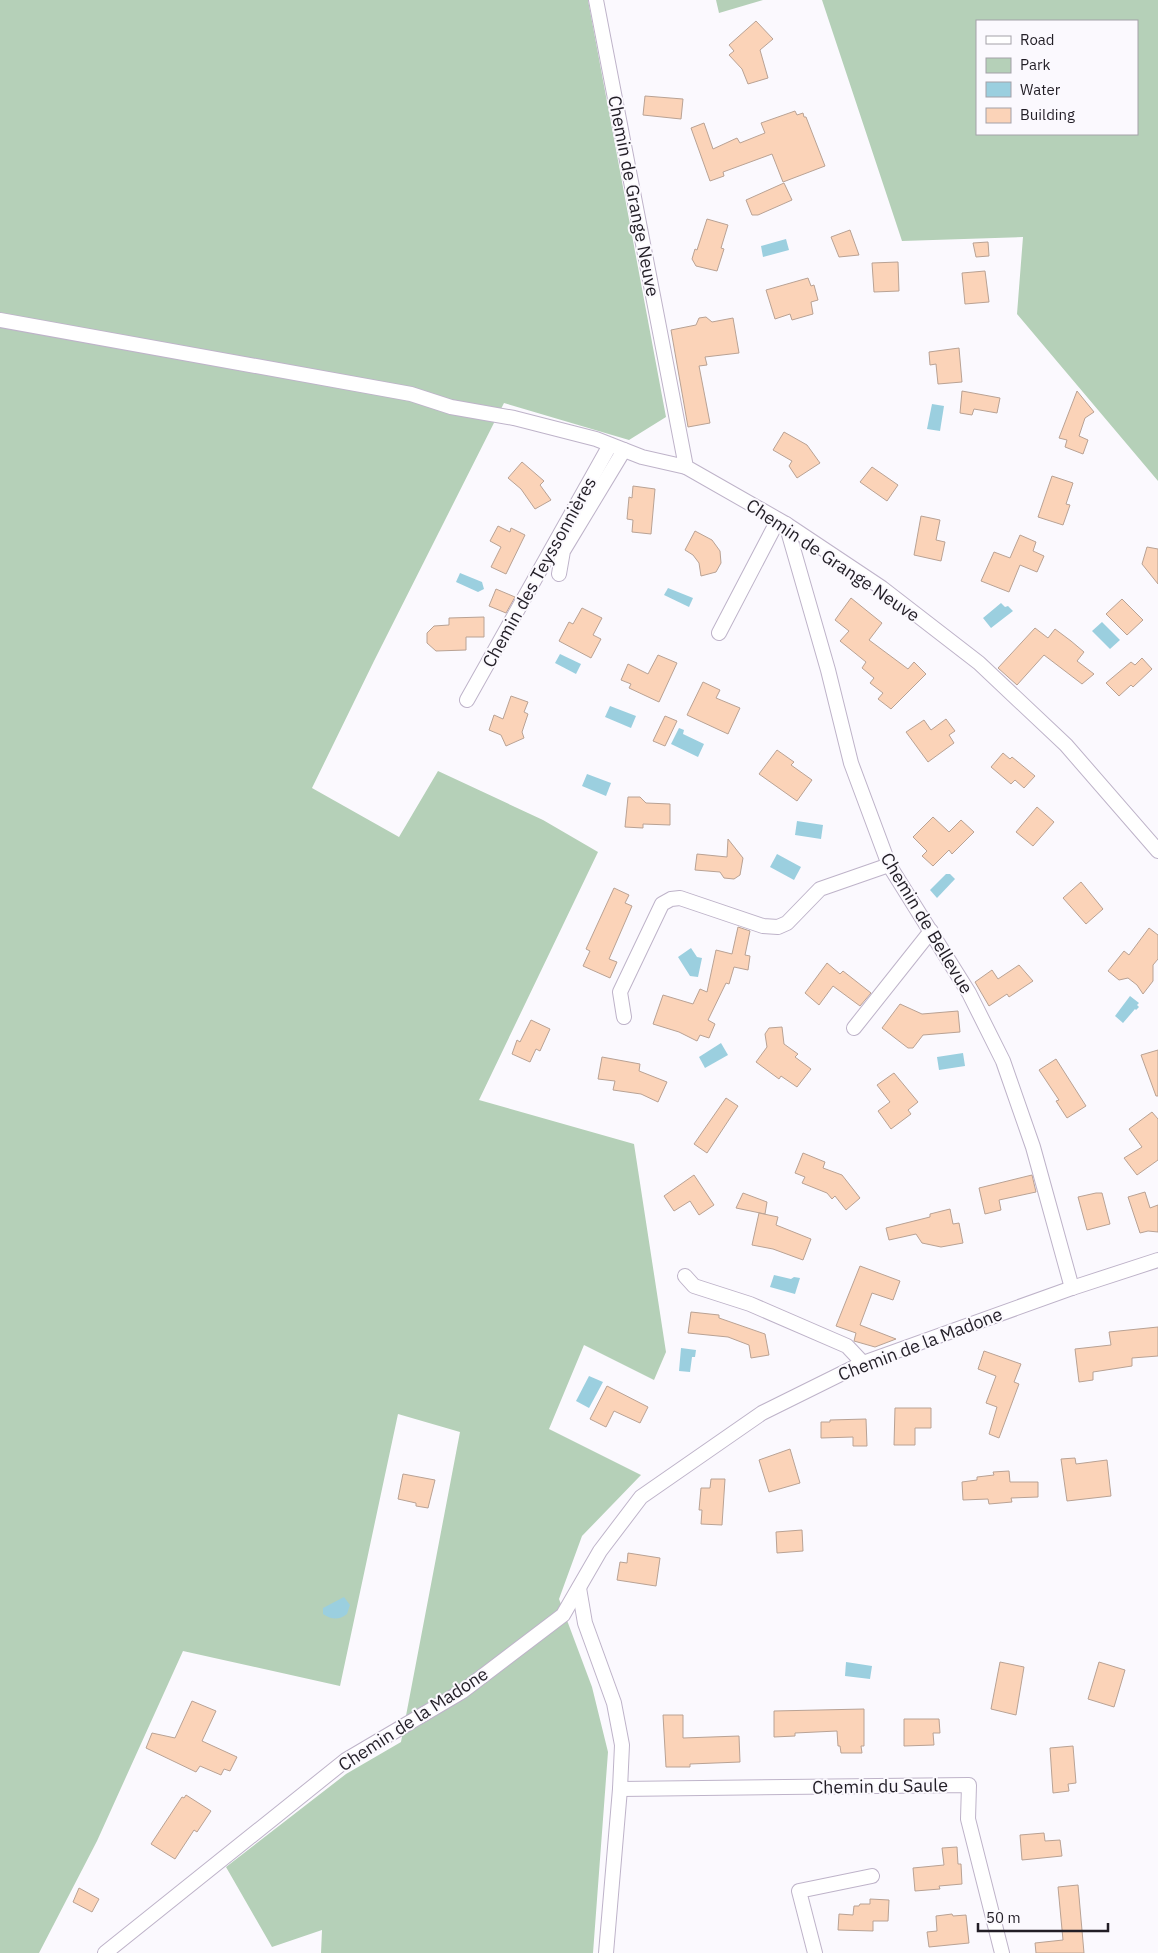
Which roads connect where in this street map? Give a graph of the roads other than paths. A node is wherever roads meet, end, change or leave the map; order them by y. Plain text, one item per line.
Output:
1 (596, 0) edge
2 (0, 320) edge
3 (610, 445) junction
4 (624, 450) junction
5 (686, 467) junction
6 (782, 522) junction
7 (559, 574) dead end
8 (719, 634) dead end
9 (467, 700) dead end
10 (1158, 852) edge
11 (889, 865) junction
12 (931, 932) junction
13 (624, 1017) dead end
14 (854, 1028) dead end
15 (1158, 1260) edge
16 (685, 1276) dead end
17 (1072, 1288) junction
18 (863, 1363) junction
19 (579, 1588) junction
20 (620, 1789) junction
21 (872, 1876) dead end
22 (105, 1953) edge
23 (606, 1953) edge
24 (816, 1953) edge
25 (1002, 1953) edge

1 - 5 street, Chemin de Grange Neuve
2 - 3 street
3 - 4 street
3 - 9 street, Chemin des Teyssonnières
4 - 5 street
4 - 7 street, Chemin des Teyssonnières
5 - 6 street, Chemin de Grange Neuve
6 - 8 street
6 - 10 street, Chemin de Grange Neuve
6 - 11 street, Chemin de Bellevue
11 - 12 street, Chemin de Bellevue
11 - 13 street
12 - 14 street
12 - 17 street, Chemin de Bellevue
15 - 17 street, Chemin de la Madone
16 - 18 street
17 - 18 street, Chemin de la Madone
18 - 19 street, Chemin de la Madone
19 - 20 street
19 - 22 street, Chemin de la Madone
20 - 23 street
20 - 25 street, Chemin du Saule
21 - 24 street

